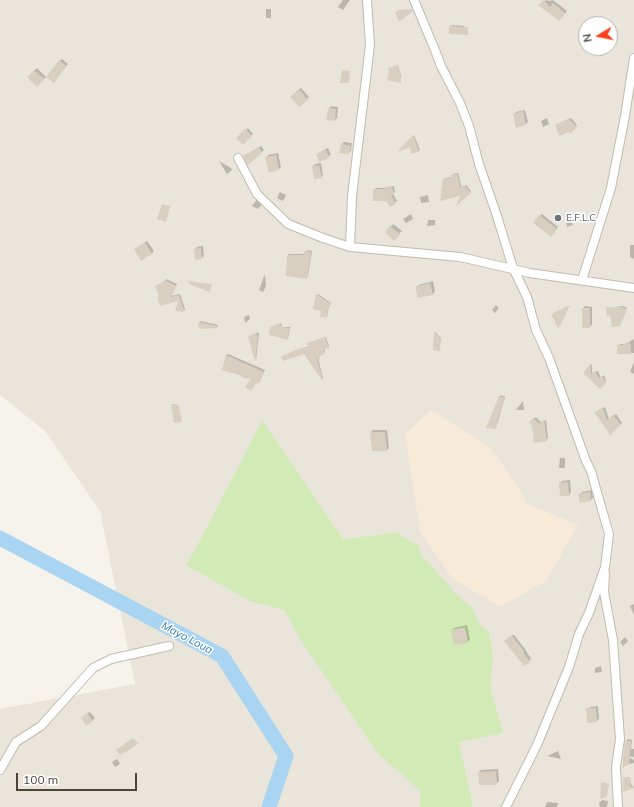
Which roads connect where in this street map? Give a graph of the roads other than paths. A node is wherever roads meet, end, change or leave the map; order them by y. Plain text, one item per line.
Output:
1 (367, 0) edge
2 (414, 0) edge
3 (634, 58) edge
4 (238, 158) dead end
5 (350, 247) junction
6 (514, 268) junction
7 (582, 280) junction
8 (634, 288) edge
9 (605, 567) junction
10 (169, 646) dead end
11 (0, 770) edge
12 (506, 807) edge
13 (618, 807) edge

1 - 5 street
2 - 6 street
3 - 7 street
4 - 5 street
5 - 6 street
6 - 7 street
6 - 9 street
7 - 8 street
9 - 12 street
9 - 13 street
10 - 11 street

